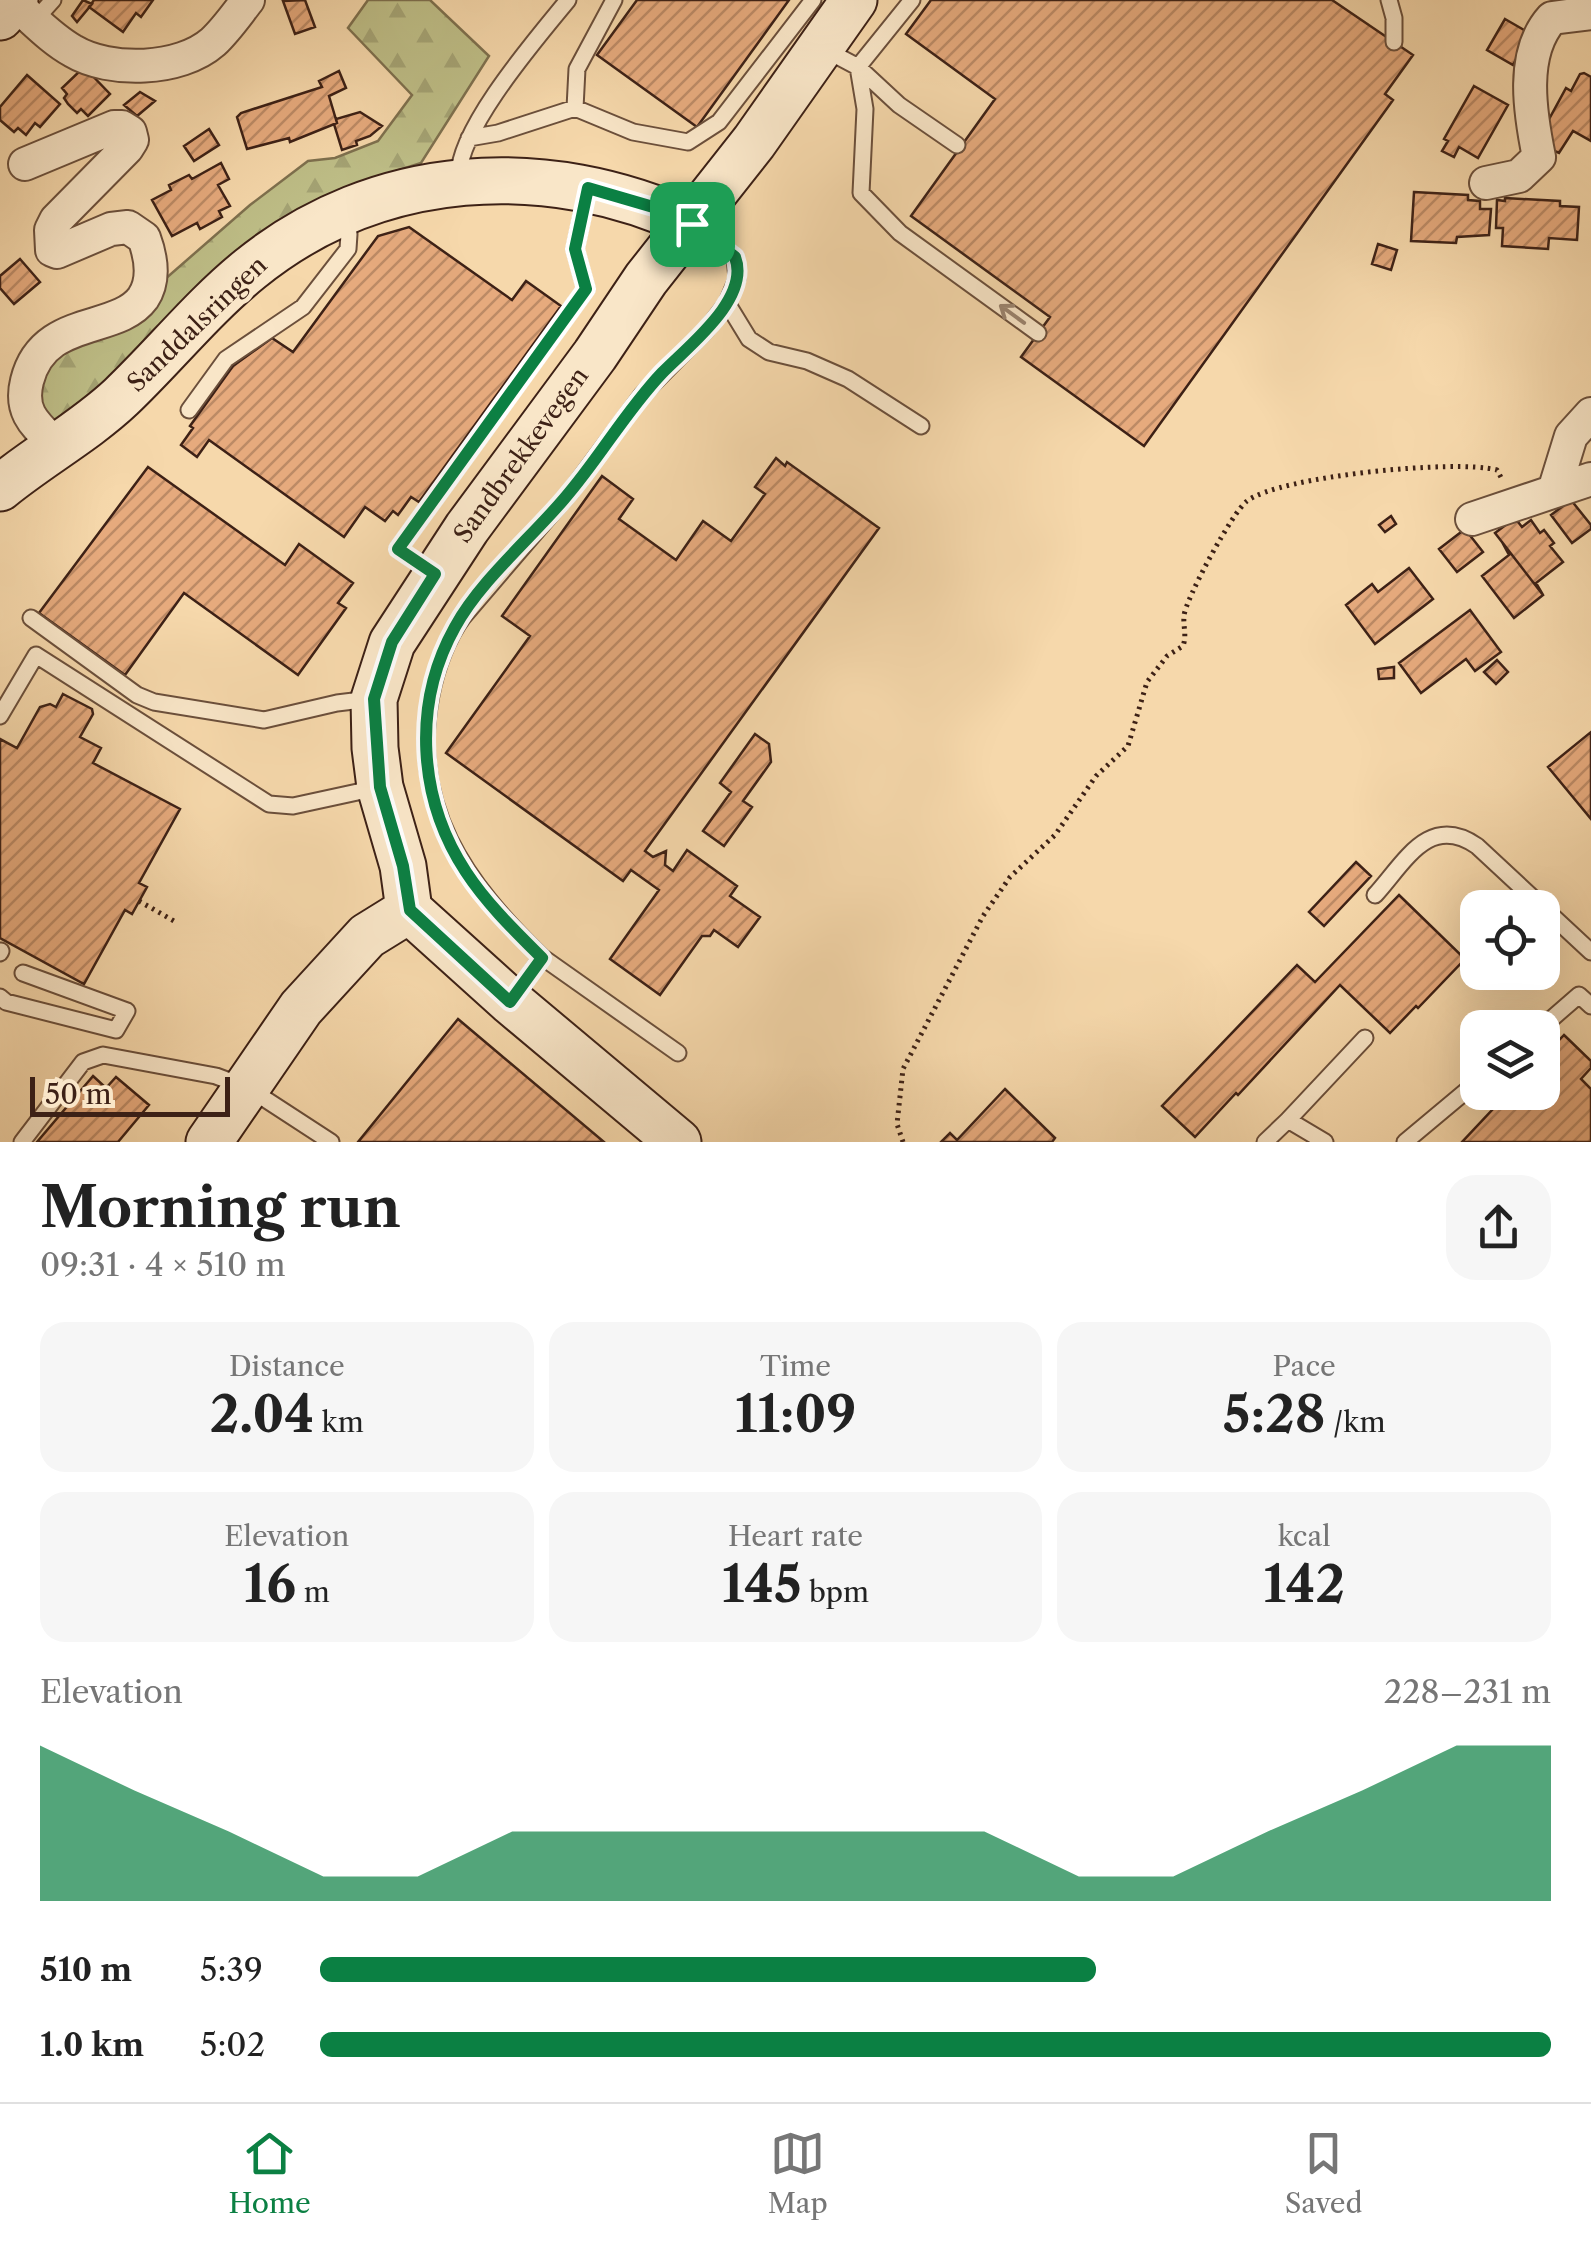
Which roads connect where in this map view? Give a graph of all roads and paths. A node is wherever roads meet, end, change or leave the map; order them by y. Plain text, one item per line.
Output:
1 (248, 0) edge
2 (568, 0) edge
3 (614, 0) edge
4 (812, 0) edge
5 (854, 0) edge
6 (912, 0) edge
7 (1388, 0) edge
8 (23, 8) edge
9 (1591, 13) edge
10 (1394, 42) dead end
11 (839, 57) junction
12 (576, 108) junction
13 (957, 145) dead end
14 (464, 159) junction
15 (25, 164) dead end
16 (1486, 183) dead end
17 (588, 188) junction
18 (342, 212) junction
19 (692, 224) junction
20 (727, 303) junction
21 (1038, 333) dead end
22 (189, 410) dead end
23 (921, 426) dead end
24 (28, 428) edge
25 (1584, 429) edge
26 (1591, 478) edge
27 (0, 488) edge
28 (1554, 491) junction
29 (1516, 504) junction
30 (1472, 519) dead end
31 (435, 574) junction
32 (31, 618) dead end
33 (374, 699) junction
34 (0, 716) edge
35 (380, 787) junction
36 (1375, 895) dead end
37 (139, 901) dead end
38 (410, 910) junction
39 (174, 921) dead end
40 (1591, 952) edge
41 (542, 958) junction
42 (23, 973) dead end
43 (0, 998) edge
44 (1587, 998) edge
45 (510, 1002) junction
46 (1560, 1016) edge
47 (1364, 1038) dead end
48 (678, 1053) dead end
49 (248, 1088) junction
50 (1460, 1096) edge
51 (1288, 1120) junction
52 (216, 1139) edge
53 (22, 1142) edge
54 (330, 1142) edge
55 (678, 1142) edge
56 (904, 1142) edge
57 (1265, 1142) edge
58 (1325, 1142) edge
59 (1404, 1142) edge

1 - 8 street
2 - 14 lane
3 - 12 lane
4 - 12 lane
5 - 11 street, Sandbrekkevegen
6 - 11 lane, Sandbrekkevegen
7 - 10 lane
9 - 16 street
11 - 13 lane
11 - 19 street, Sandbrekkevegen
21 -> 11 lane
12 - 14 lane
14 - 17 street, Sanddalsringen
14 - 18 street, Sanddalsringen
15 - 24 street
17 - 19 street, Sanddalsringen
17 - 31 lane
18 - 22 lane
18 - 24 street, Sanddalsringen
19 - 20 lane
19 - 31 street, Sandbrekkevegen
20 - 23 lane
20 - 41 lane, Sandbrekkevegen
24 - 27 street, Sanddalsringen
25 - 28 street
26 - 28 street
28 - 29 street
29 - 30 street
29 - 56 path
31 - 33 street, Sandbrekkevegen
32 - 33 lane
33 - 35 street, Sandbrekkevegen
34 - 35 lane
35 - 38 street, Sandbrekkevegen
36 - 40 lane
37 - 39 path
38 - 45 street
38 - 49 street
41 - 45 lane
41 - 48 lane, Sandbrekkevegen
42 - 43 lane
44 - 46 lane
45 - 55 street
47 - 51 lane
49 - 52 street
49 - 53 lane
49 - 54 lane
50 - 59 lane
51 - 57 lane
51 - 58 lane

